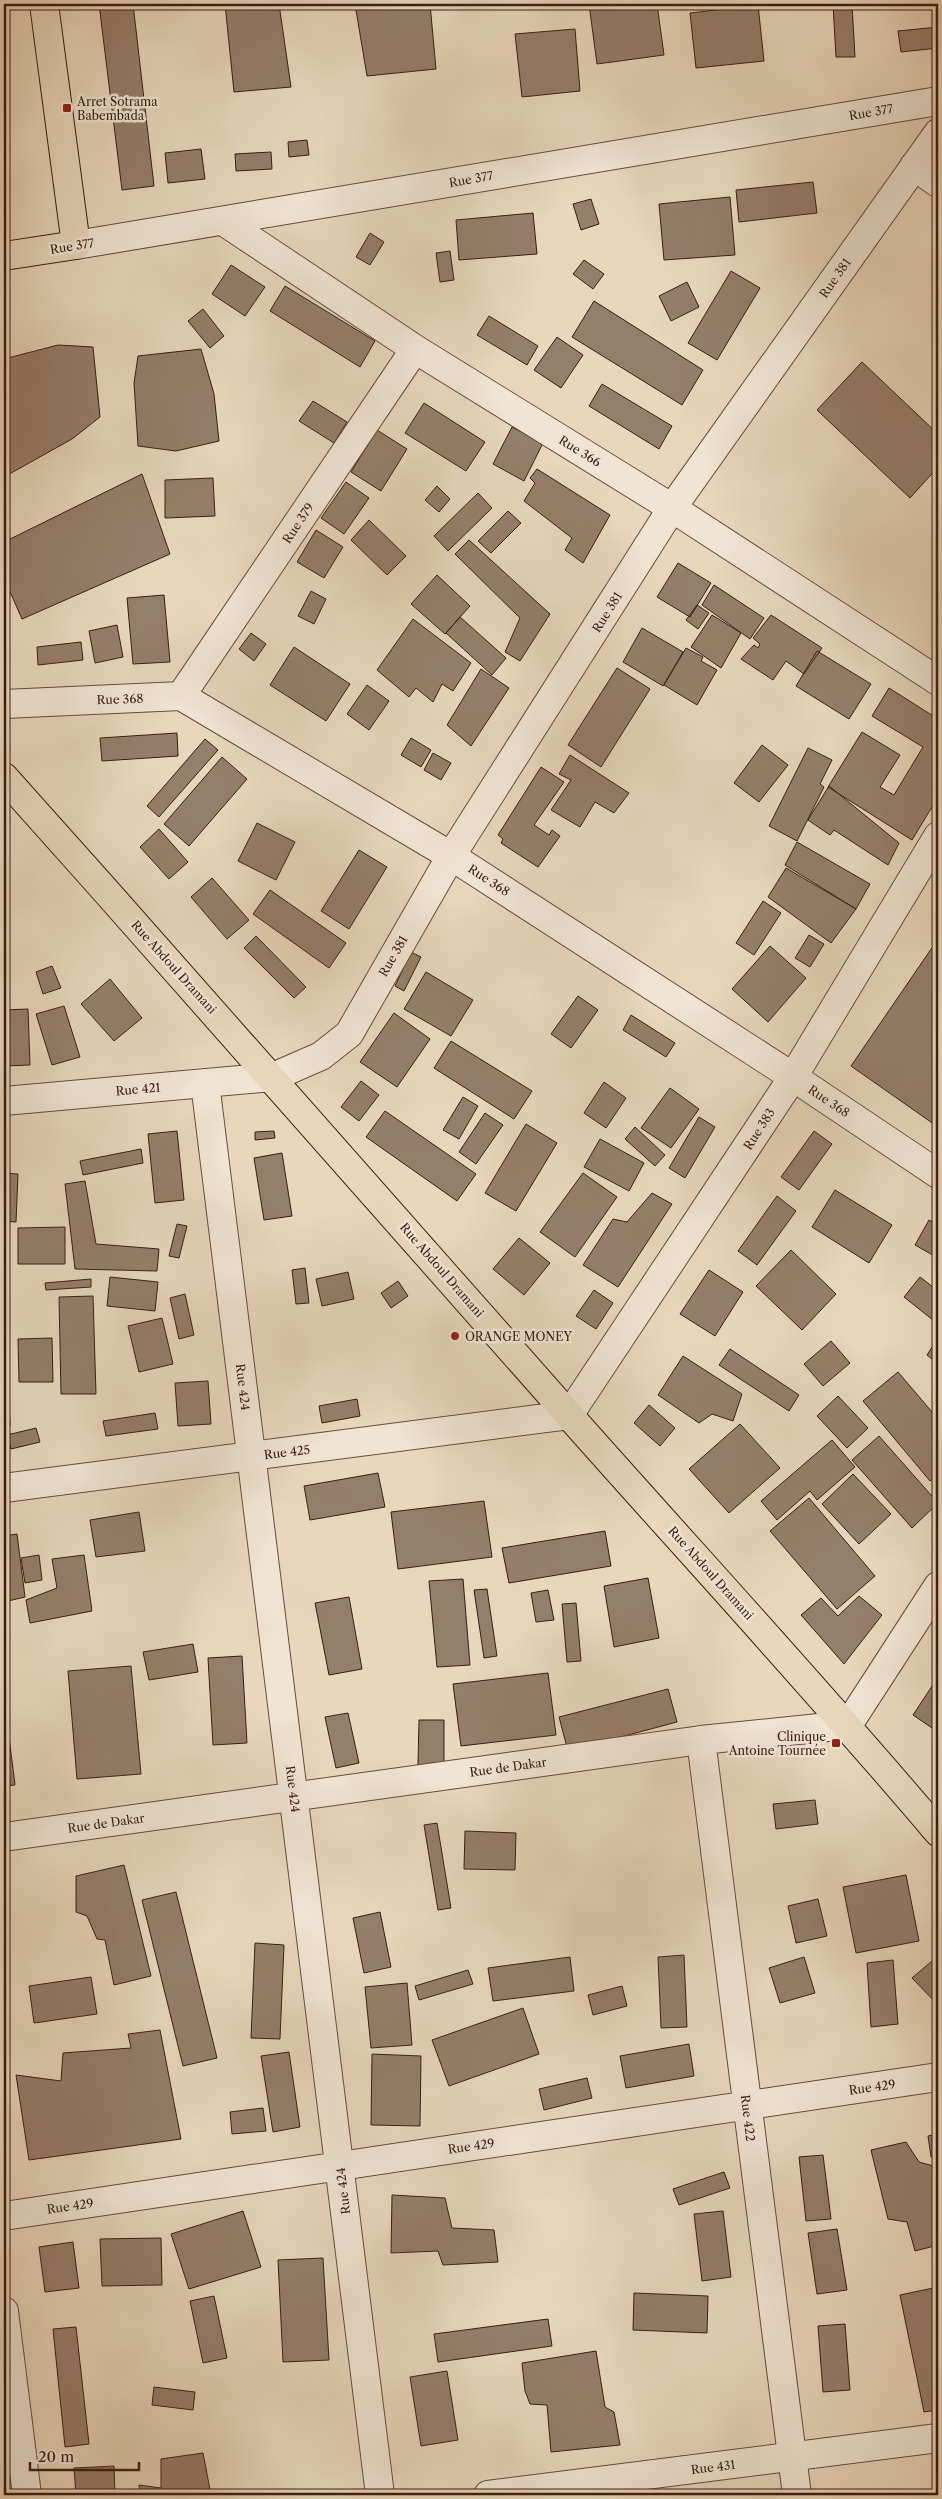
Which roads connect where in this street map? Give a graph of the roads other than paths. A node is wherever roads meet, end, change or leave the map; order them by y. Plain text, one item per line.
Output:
1 (44, 4) edge
2 (938, 100) edge
3 (938, 133) edge
4 (914, 166) junction
5 (938, 183) edge
6 (223, 221) junction
7 (76, 245) junction
8 (4, 256) edge
9 (415, 349) junction
10 (672, 508) junction
11 (938, 680) edge
12 (181, 696) junction
13 (4, 704) edge
14 (4, 777) edge
15 (938, 836) edge
16 (451, 856) junction
17 (272, 1077) junction
18 (793, 1077) junction
19 (205, 1083) junction
20 (4, 1102) edge
21 (938, 1174) edge
22 (570, 1416) junction
23 (251, 1457) junction
24 (4, 1488) edge
25 (938, 1586) edge
26 (848, 1725) junction
27 (701, 1740) junction
28 (293, 1797) junction
29 (938, 1832) edge
30 (4, 1837) edge
31 (938, 2077) edge
32 (746, 2106) junction
33 (340, 2166) junction
34 (4, 2216) edge
35 (4, 2310) edge
36 (938, 2438) edge
37 (791, 2457) junction
38 (27, 2495) edge
39 (380, 2495) edge
40 (488, 2495) edge
41 (797, 2495) edge

1 - 7 main road
2 - 6 street, Rue 377
3 - 4 street, Rue 381
4 - 5 street
4 - 10 street, Rue 381
6 - 7 street, Rue 377
6 - 9 street, Rue 366
7 - 8 main road, Rue 377
9 - 10 street, Rue 366
9 - 12 street, Rue 379
10 - 11 street, Rue 366
10 - 16 street, Rue 381
12 - 13 street, Rue 368
12 - 16 street, Rue 368
14 - 17 main road, Rue Abdoul Dramani
15 - 18 street, Rue 383
16 - 17 street, Rue 381
16 - 18 street, Rue 368
17 - 19 street, Rue 421
17 - 22 main road, Rue Abdoul Dramani
18 - 21 street, Rue 368
18 - 22 street, Rue 383
19 - 20 street, Rue 421
19 - 23 street, Rue 424
22 - 23 street, Rue 425
22 - 26 main road, Rue Abdoul Dramani
23 - 24 street, Rue 425
23 - 28 street, Rue 424
25 - 26 street
26 - 27 street, Rue de Dakar
26 - 29 main road, Rue Abdoul Dramani
27 - 28 street, Rue de Dakar
27 - 32 street, Rue 422
28 - 30 street, Rue de Dakar
28 - 33 street, Rue 424
31 - 32 street, Rue 429
32 - 33 street, Rue 429
32 - 37 street, Rue 422
33 - 34 street, Rue 429
33 - 39 street, Rue 424
35 - 38 street
36 - 37 street, Rue 431
37 - 40 street, Rue 431
37 - 41 street, Rue 422

